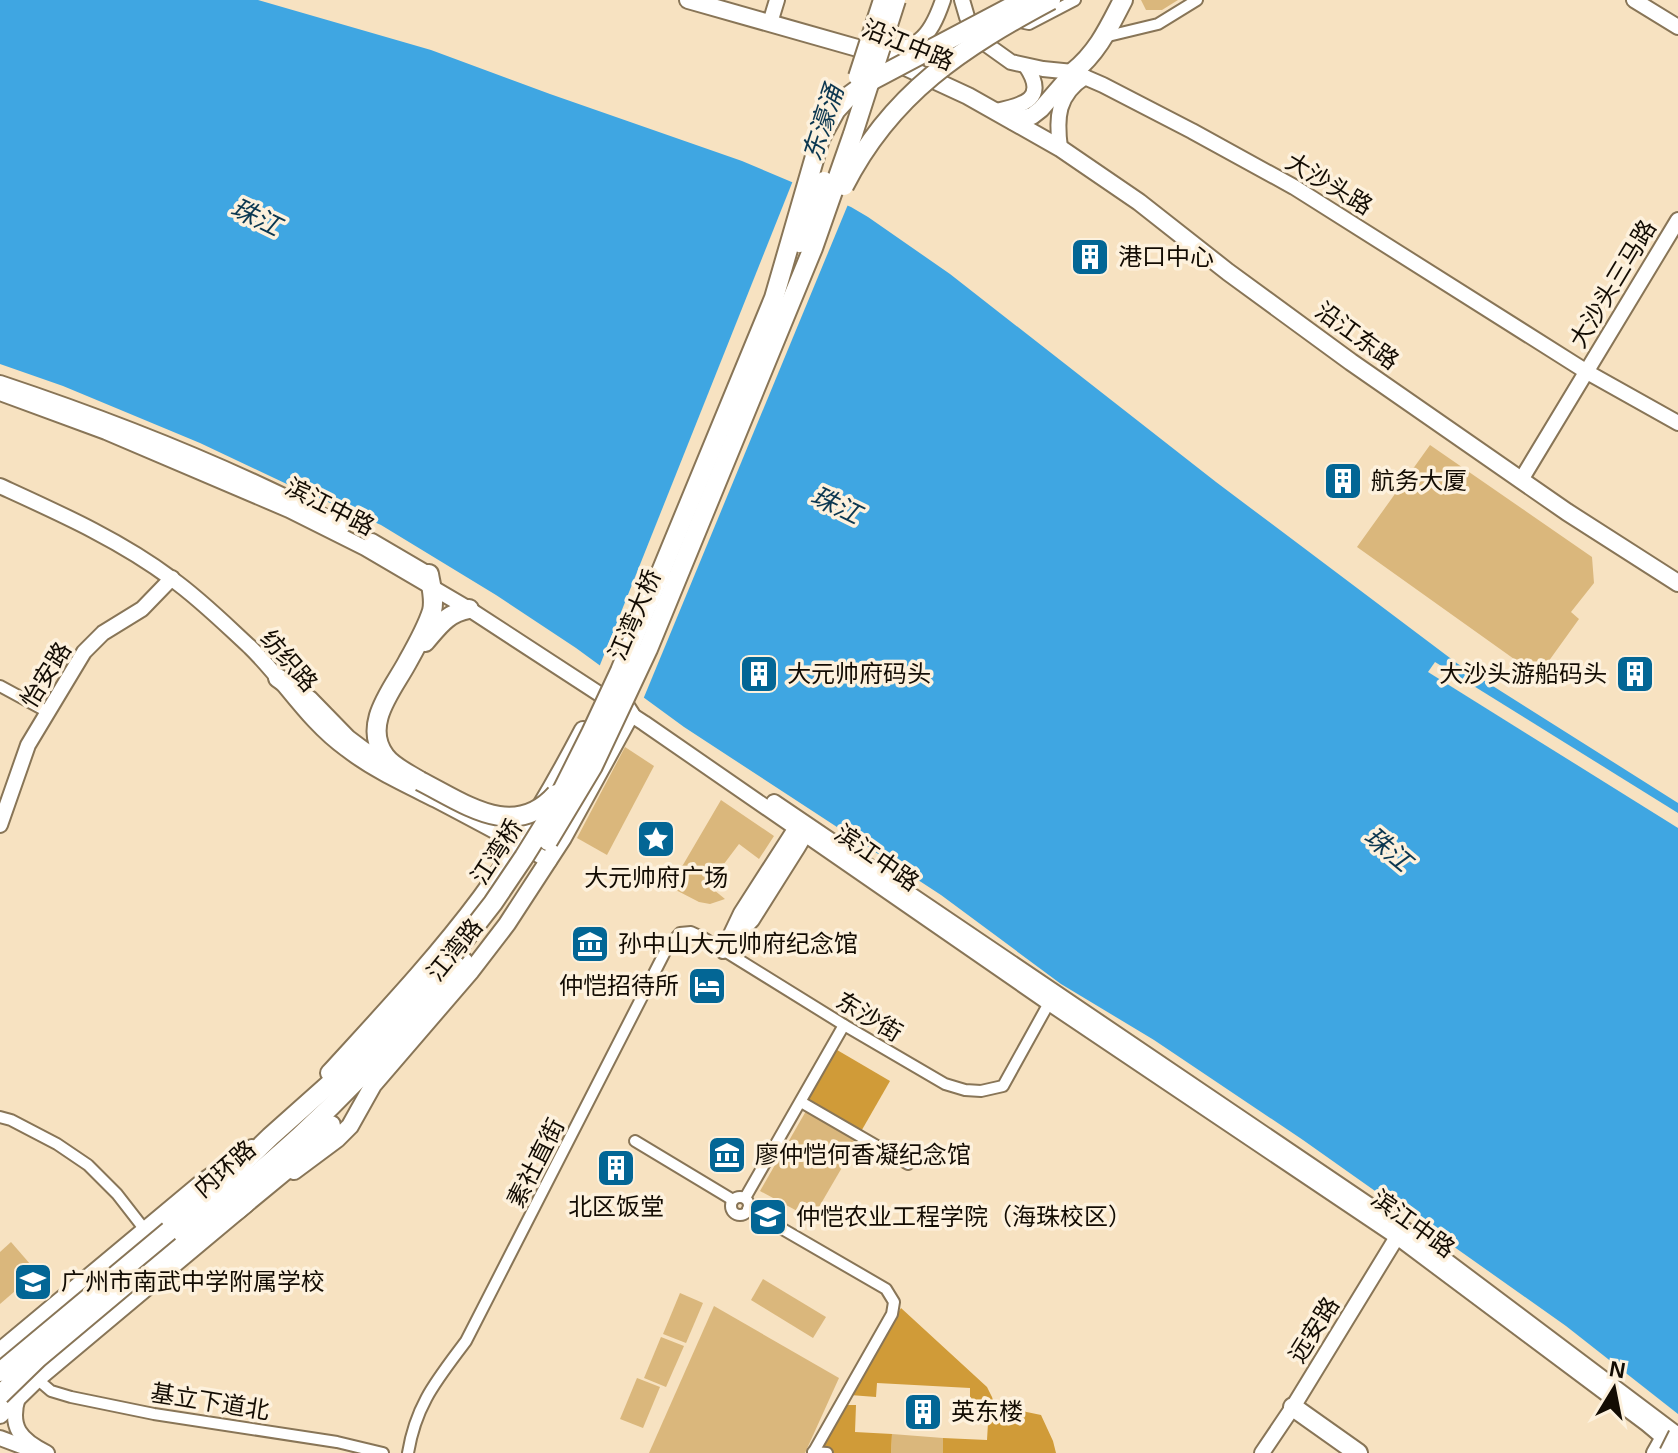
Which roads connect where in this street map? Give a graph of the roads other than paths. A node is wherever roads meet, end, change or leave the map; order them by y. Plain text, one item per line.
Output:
1 (688, 0) edge
2 (777, 0) edge
3 (883, 0) edge
4 (896, 0) edge
5 (943, 0) edge
6 (962, 0) edge
7 (1011, 0) edge
8 (1024, 0) edge
9 (1051, 0) edge
10 (1075, 0) edge
11 (1123, 0) edge
12 (1197, 0) edge
13 (1634, 0) edge
14 (770, 23) junction
15 (1678, 27) edge
16 (1104, 37) junction
17 (875, 53) junction
18 (1026, 66) junction
19 (1079, 75) junction
20 (996, 111) junction
21 (1013, 121) junction
22 (1060, 148) junction
23 (1678, 220) edge
24 (1678, 236) edge
25 (800, 262) junction
26 (765, 320) junction
27 (1587, 372) junction
28 (0, 383) edge
29 (0, 393) edge
30 (1678, 423) edge
31 (1521, 480) junction
32 (0, 486) edge
33 (172, 578) junction
34 (430, 580) junction
35 (1678, 583) edge
36 (469, 609) junction
37 (408, 662) junction
38 (278, 678) junction
39 (0, 686) edge
40 (601, 694) junction
41 (620, 697) junction
42 (48, 712) junction
43 (631, 714) junction
44 (571, 771) junction
45 (420, 781) junction
46 (0, 825) edge
47 (802, 829) junction
48 (518, 844) junction
49 (549, 861) junction
50 (723, 951) junction
51 (459, 957) junction
52 (1049, 1003) junction
53 (844, 1025) junction
54 (354, 1083) junction
55 (801, 1102) junction
56 (301, 1109) junction
57 (0, 1117) edge
58 (331, 1125) junction
59 (270, 1137) junction
60 (635, 1141) dead end
61 (315, 1156) junction
62 (908, 1164) dead end
63 (733, 1200) junction
64 (747, 1204) junction
65 (236, 1211) junction
66 (145, 1230) junction
67 (1400, 1233) junction
68 (22, 1334) junction
69 (2, 1350) edge
70 (56, 1362) junction
71 (0, 1372) edge
72 (37, 1379) junction
73 (9, 1396) edge
74 (1293, 1407) junction
75 (0, 1415) edge
76 (0, 1438) edge
77 (1673, 1440) edge
78 (12, 1448) edge
79 (1678, 1450) edge
80 (40, 1453) edge
81 (47, 1453) edge
82 (383, 1453) edge
83 (408, 1453) edge
84 (813, 1453) edge
85 (827, 1453) edge
86 (1262, 1453) edge
87 (1358, 1453) edge
88 (1654, 1453) edge

1 - 14 main road, 沿江中路
2 - 14 main road
3 - 25 highway, bridge
4 - 25 highway, bridge
5 - 17 main road
6 - 18 main road, 大沙头路
7 - 10 street
8 - 26 highway, bridge
9 - 25 highway, bridge
11 - 16 highway
12 - 16 street
13 - 15 main road
14 - 17 main road, 沿江中路
16 - 19 highway
17 - 20 main road, 沿江中路
18 - 19 main road, 大沙头路
18 - 20 main road
19 - 21 main road
19 - 22 main road
19 - 27 main road, 大沙头路
20 - 21 main road, 沿江中路
21 - 22 main road, 沿江东路
22 - 31 main road, 沿江东路
23 - 27 main road, 大沙头三马路
24 - 27 main road, 大沙头三马路
25 - 26 highway, bridge
25 - 51 highway, 江湾大桥, bridge
26 - 44 highway, 江湾大桥, bridge
27 - 30 main road, 大沙头路
27 - 31 main road, 大沙头三马路
28 - 34 main road, 滨江中路
29 - 34 main road, 滨江中路
31 - 35 main road, 沿江东路
32 - 33 main road, 纺织路
33 - 38 main road, 纺织路
33 - 42 main road, 怡安路
34 - 36 main road, 滨江中路
34 - 37 highway
34 - 41 main road, 滨江中路
36 - 37 highway
36 - 40 main road, 滨江中路
37 - 45 highway
38 - 45 highway
38 - 48 main road, 纺织路
39 - 42 street
40 - 41 main road
40 - 43 main road, 滨江中路
40 - 48 main road, 江湾路
41 - 43 main road
41 - 47 main road, 滨江中路
42 - 46 main road, 怡安路
43 - 47 main road, 滨江中路
43 - 49 main road, 江湾路
44 - 45 highway, bridge
44 - 51 highway, 江湾桥, bridge
47 - 50 main road
47 - 52 main road, 滨江中路
47 - 67 main road, 滨江中路
48 - 49 main road, 纺织路
48 - 56 main road, 江湾路
49 - 61 main road, 江湾路
50 - 53 street, 东沙街
50 - 83 street, 素社直街
51 - 54 highway, 内环路
51 - 56 highway
52 - 53 street, 东沙街
52 - 67 main road, 滨江中路
53 - 55 street
54 - 58 highway
54 - 73 highway, 内环路, bridge
55 - 62 street
55 - 64 street
56 - 59 highway, 内环路
57 - 66 street
58 - 61 highway
58 - 65 highway
59 - 66 main road
59 - 71 highway, 内环路, bridge
60 - 63 street
61 - 65 main road, 江湾路
63 - 64 street
63 - 64 street
64 - 84 street
65 - 70 main road, 江湾路
66 - 68 main road
67 - 74 main road, 远安路
67 - 77 main road, 滨江中路
68 - 69 main road
68 - 70 main road
69 - 72 main road
70 - 72 main road, 江湾路
72 - 73 main road, 江湾路
72 - 82 street, 基立下道北
73 - 75 main road, 江湾路
73 - 81 main road
74 - 86 main road, 远安路
74 - 87 highway
76 - 78 main road
77 - 79 main road, 滨江中路
77 - 88 main road
78 - 80 main road
84 - 85 street

